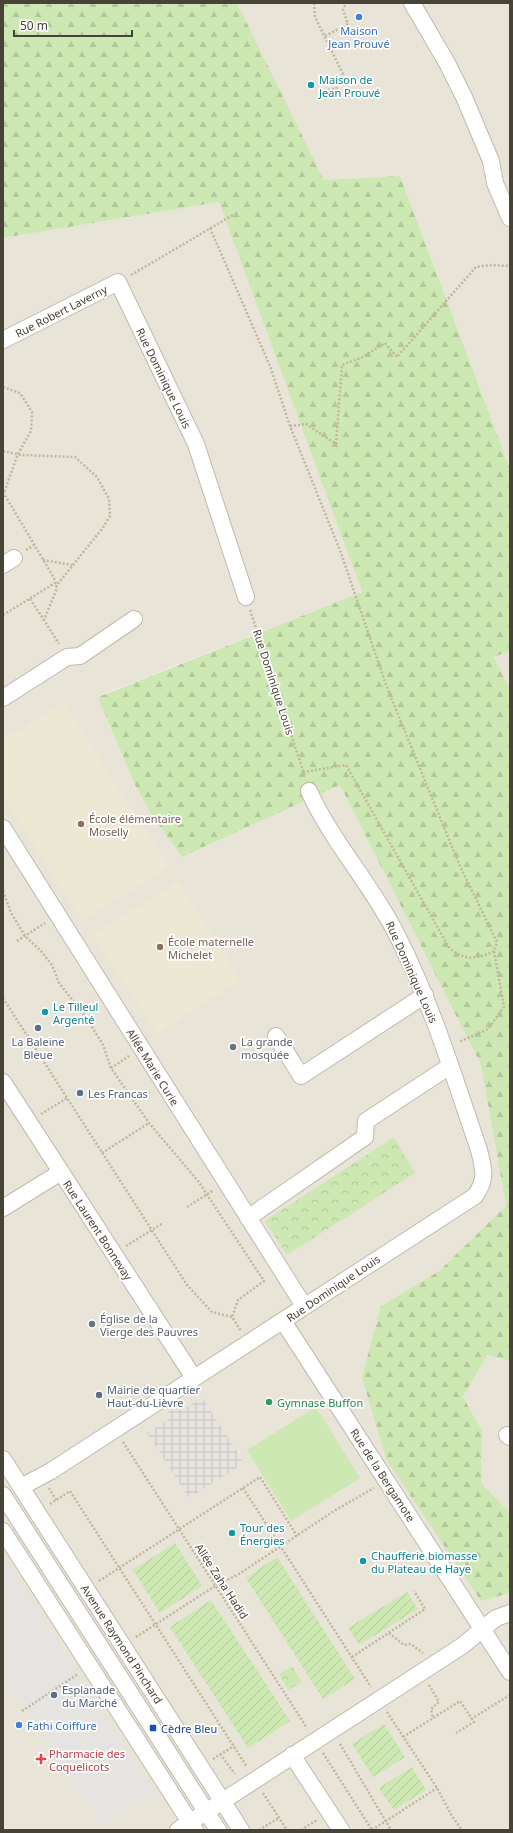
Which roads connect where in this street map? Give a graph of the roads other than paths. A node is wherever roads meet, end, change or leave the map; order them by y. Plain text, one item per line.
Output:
1 (412, 3) edge
2 (510, 218) edge
3 (118, 282) joint
4 (3, 340) edge
5 (246, 597) road end
6 (134, 619) dead end
7 (3, 698) edge
8 (309, 791) road end
9 (3, 828) edge
10 (425, 995) junction
11 (276, 1036) dead end
12 (450, 1066) junction
13 (3, 1082) edge
14 (61, 1172) junction
15 (3, 1208) edge
16 (248, 1218) junction
17 (304, 1306) junction
18 (284, 1321) junction
19 (194, 1378) junction
20 (3, 1459) edge
21 (21, 1487) junction
22 (3, 1495) edge
23 (3, 1531) edge
24 (510, 1613) edge
25 (482, 1630) junction
26 (510, 1672) edge
27 (292, 1755) junction
28 (223, 1801) junction
29 (206, 1812) junction
30 (188, 1827) edge
31 (218, 1830) edge
32 (241, 1830) edge
33 (341, 1830) edge

1 - 2 street
3 - 4 street, Rue Robert Laverny
3 - 5 street, Rue Dominique Louis
6 - 7 street
8 - 10 street, Rue Dominique Louis
9 - 16 street, Allée Marie Curie
10 - 11 street
10 - 12 street, Rue Dominique Louis
12 - 16 street
12 - 17 street, Rue Dominique Louis
13 - 14 street, Rue Laurent Bonnevay
14 - 15 street
14 - 19 street, Rue Laurent Bonnevay
16 - 17 street, Allée Marie Curie
17 - 18 street, Rue Dominique Louis
18 - 19 street, Rue Dominique Louis
18 - 25 street, Rue de la Bergamote
19 - 21 street, Rue Dominique Louis
20 - 21 street, Avenue Raymond Pinchard
21 - 28 street, Avenue Raymond Pinchard
22 - 29 street, Avenue Raymond Pinchard
23 - 30 street
24 - 25 street
25 - 26 street, Rue de la Bergamote
25 - 27 street
27 - 28 street
27 - 33 street
28 - 29 street
28 - 32 street, Avenue Raymond Pinchard
29 - 30 street
29 - 31 street, Avenue Raymond Pinchard

